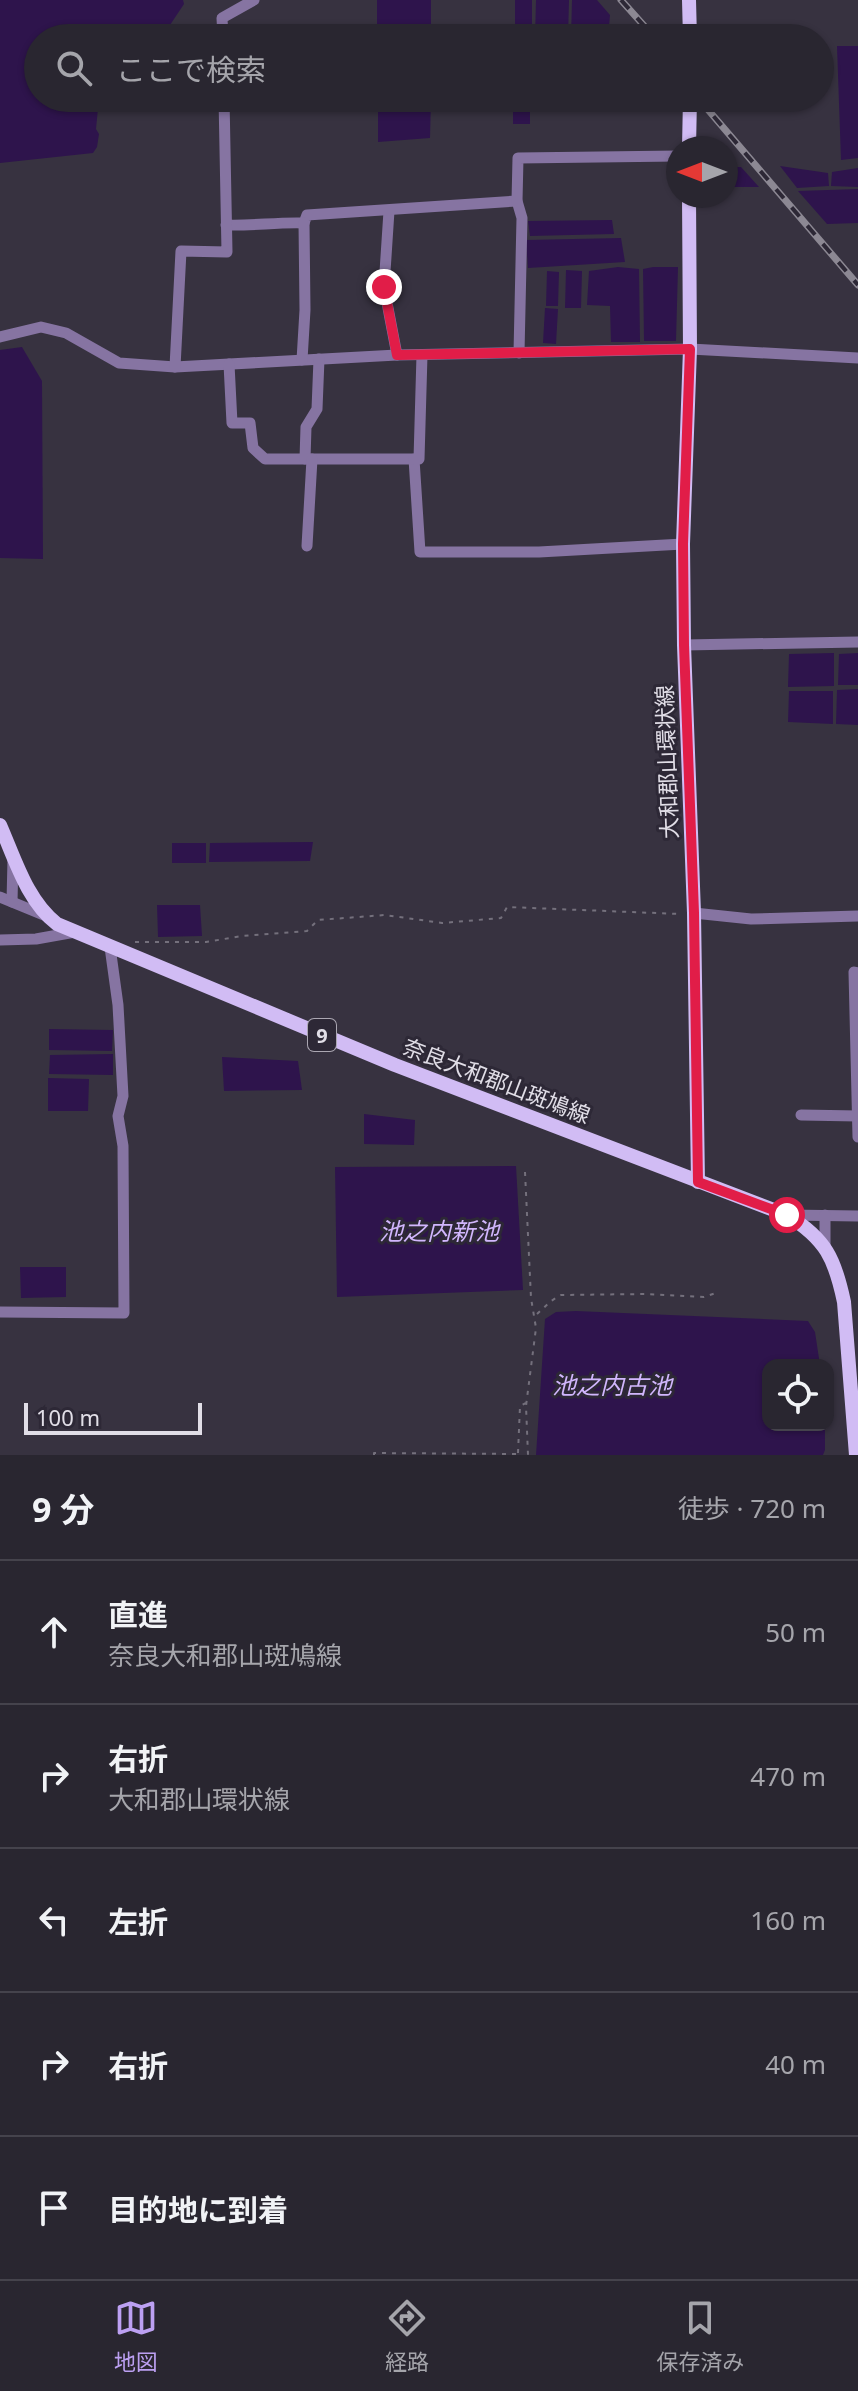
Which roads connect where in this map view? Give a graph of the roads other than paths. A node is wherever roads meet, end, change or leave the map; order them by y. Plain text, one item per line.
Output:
1 (254, 0) edge
2 (689, 0) edge
3 (222, 24) edge
4 (690, 24) edge
5 (224, 112) edge
6 (690, 112) edge
7 (689, 136) edge
8 (666, 156) edge
9 (517, 201) junction
10 (689, 208) edge
11 (389, 211) junction
12 (304, 223) junction
13 (226, 225) junction
14 (0, 337) edge
15 (690, 349) junction
16 (519, 353) junction
17 (397, 355) junction
18 (422, 355) junction
19 (858, 358) edge
20 (319, 359) junction
21 (302, 360) junction
22 (229, 364) junction
23 (175, 367) junction
24 (308, 459) junction
25 (414, 459) junction
26 (683, 544) junction
27 (307, 546) dead end
28 (858, 642) edge
29 (684, 645) junction
30 (0, 825) edge
31 (13, 854) junction
32 (6, 900) edge
33 (694, 913) junction
34 (47, 916) junction
35 (858, 916) edge
36 (76, 932) junction
37 (0, 940) edge
38 (110, 947) junction
39 (858, 973) edge
40 (801, 1115) dead end
41 (858, 1116) edge
42 (858, 1125) edge
43 (858, 1137) edge
44 (698, 1182) junction
45 (787, 1215) junction
46 (825, 1215) junction
47 (858, 1216) edge
48 (825, 1246) junction
49 (0, 1312) edge
50 (856, 1455) edge

1 - 3 street
2 - 4 main road
5 - 13 street
6 - 7 main road
8 - 9 street
9 - 11 street
9 - 16 street
10 - 15 main road, 大和郡山環状線
11 - 12 street
11 - 17 street
12 - 13 street
12 - 21 street
13 - 23 street
14 - 23 street
15 - 16 street
15 - 19 street
15 - 26 main road, 大和郡山環状線
16 - 18 street
17 - 18 street
17 - 20 street
18 - 25 street
20 - 21 street
20 - 24 street
21 - 22 street
22 - 23 street
22 - 24 street
24 - 25 street
24 - 27 street
25 - 26 street
26 - 29 main road, 大和郡山環状線
28 - 29 street
29 - 33 main road, 大和郡山環状線
30 - 31 main road, 奈良大和郡山斑鳩線 / 9
31 - 32 street
31 - 34 main road, 奈良大和郡山斑鳩線 / 9
32 - 34 street
33 - 35 street
33 - 44 main road, 大和郡山環状線
34 - 36 main road, 奈良大和郡山斑鳩線 / 9
36 - 37 street
36 - 38 main road, 奈良大和郡山斑鳩線 / 9
38 - 44 main road, 奈良大和郡山斑鳩線 / 9
38 - 49 street
39 - 41 street
40 - 41 street
41 - 42 street
42 - 43 street
44 - 45 main road, 奈良大和郡山斑鳩線 / 9
45 - 46 street
45 - 48 main road, 奈良大和郡山斑鳩線 / 9
46 - 47 street
46 - 48 street
48 - 50 main road, 奈良大和郡山斑鳩線 / 9

